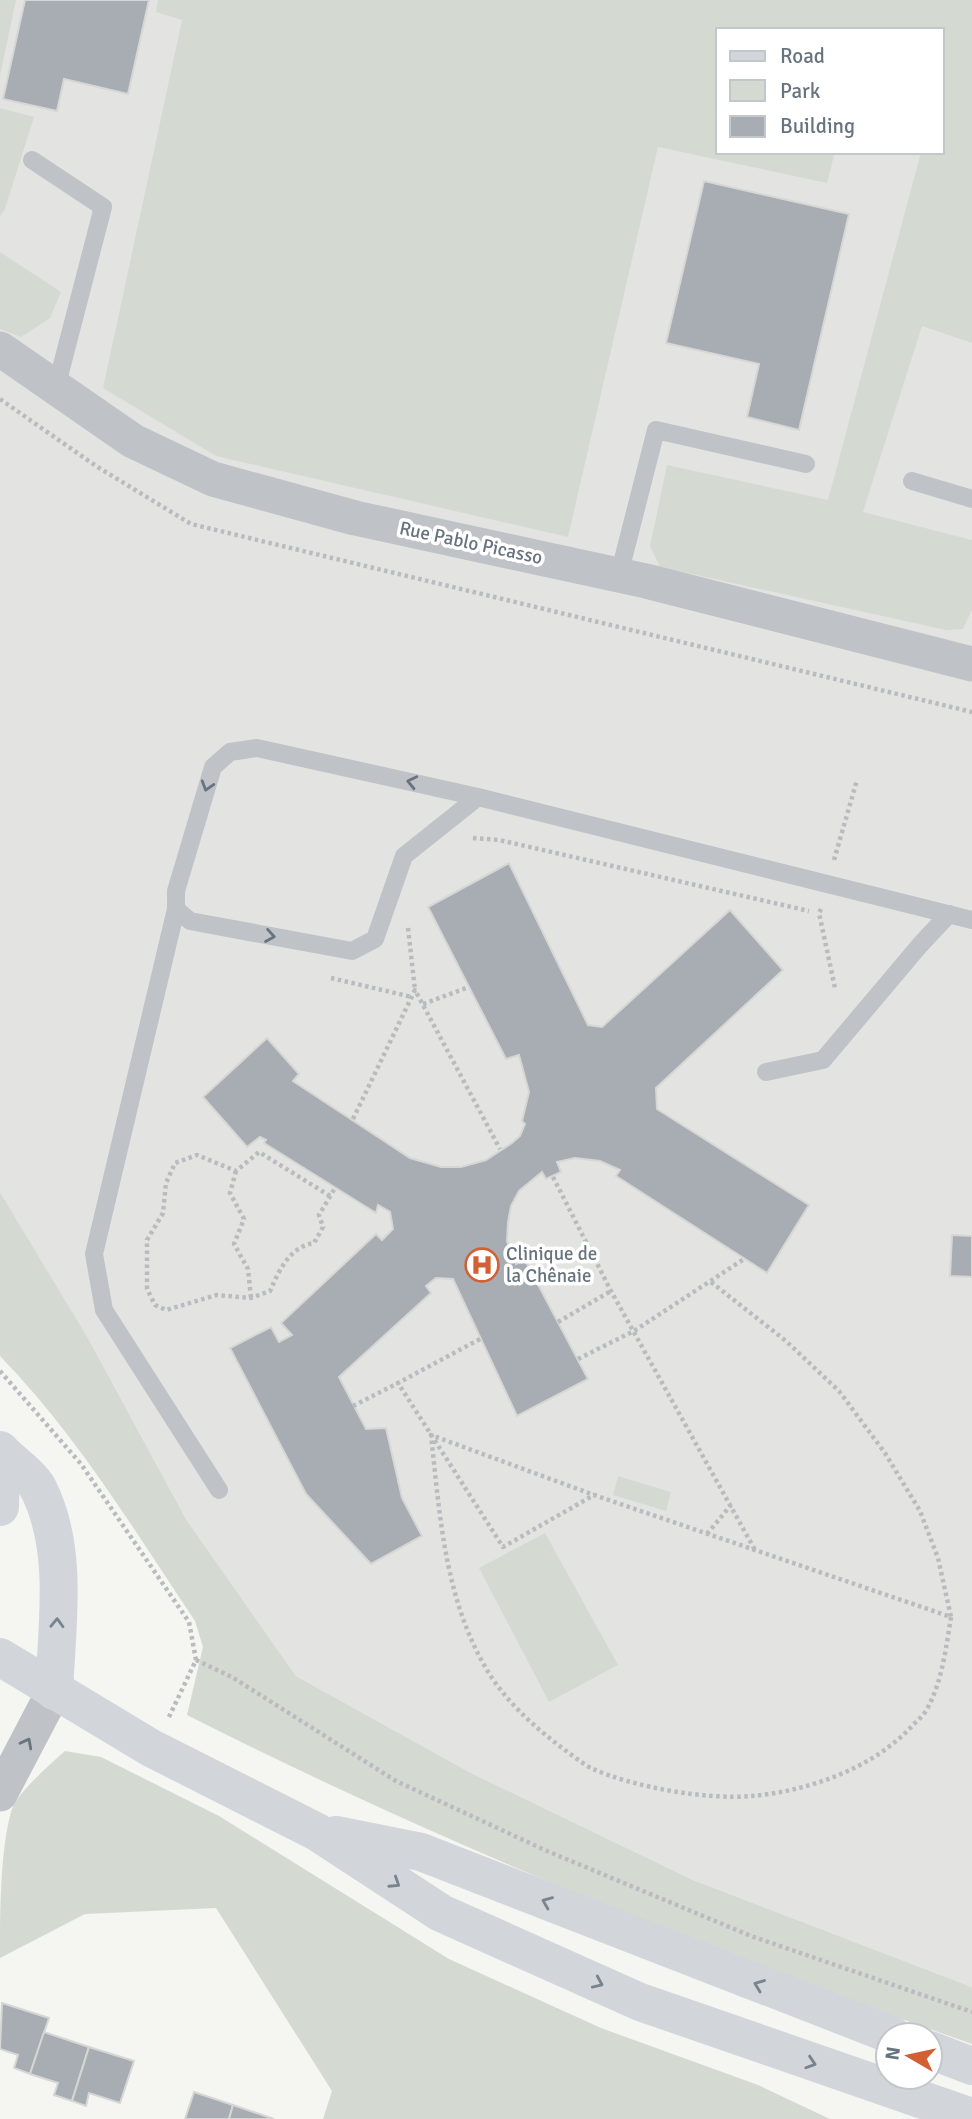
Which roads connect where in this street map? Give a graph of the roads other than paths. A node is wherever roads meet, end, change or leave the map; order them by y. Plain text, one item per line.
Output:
1 (32, 160) dead end
2 (0, 349) edge
3 (56, 388) junction
4 (806, 464) dead end
5 (912, 481) dead end
6 (972, 499) edge
7 (619, 575) junction
8 (972, 664) edge
9 (478, 797) junction
10 (176, 909) junction
11 (949, 914) junction
12 (972, 920) edge
13 (766, 1072) dead end
14 (1, 1450) edge
15 (219, 1490) dead end
16 (0, 1507) edge
17 (0, 1657) edge
18 (54, 1691) junction
19 (0, 1794) edge
20 (317, 1832) junction
21 (874, 2028) edge
22 (944, 2055) edge
23 (972, 2066) edge
24 (972, 2117) edge

1 - 3 lane
2 - 3 street, Rue Pablo Picasso
3 - 7 street, Rue Pablo Picasso
4 - 7 lane
5 - 6 lane
7 - 8 street, Rue Pablo Picasso
10 -> 9 lane
9 -> 10 lane
9 - 11 lane
10 - 15 lane
11 - 12 lane
11 - 13 lane
14 - 16 main road
18 -> 14 main road
17 - 18 main road
19 -> 18 street
18 - 20 main road
21 -> 20 main road
20 -> 24 main road
22 - 23 main road

